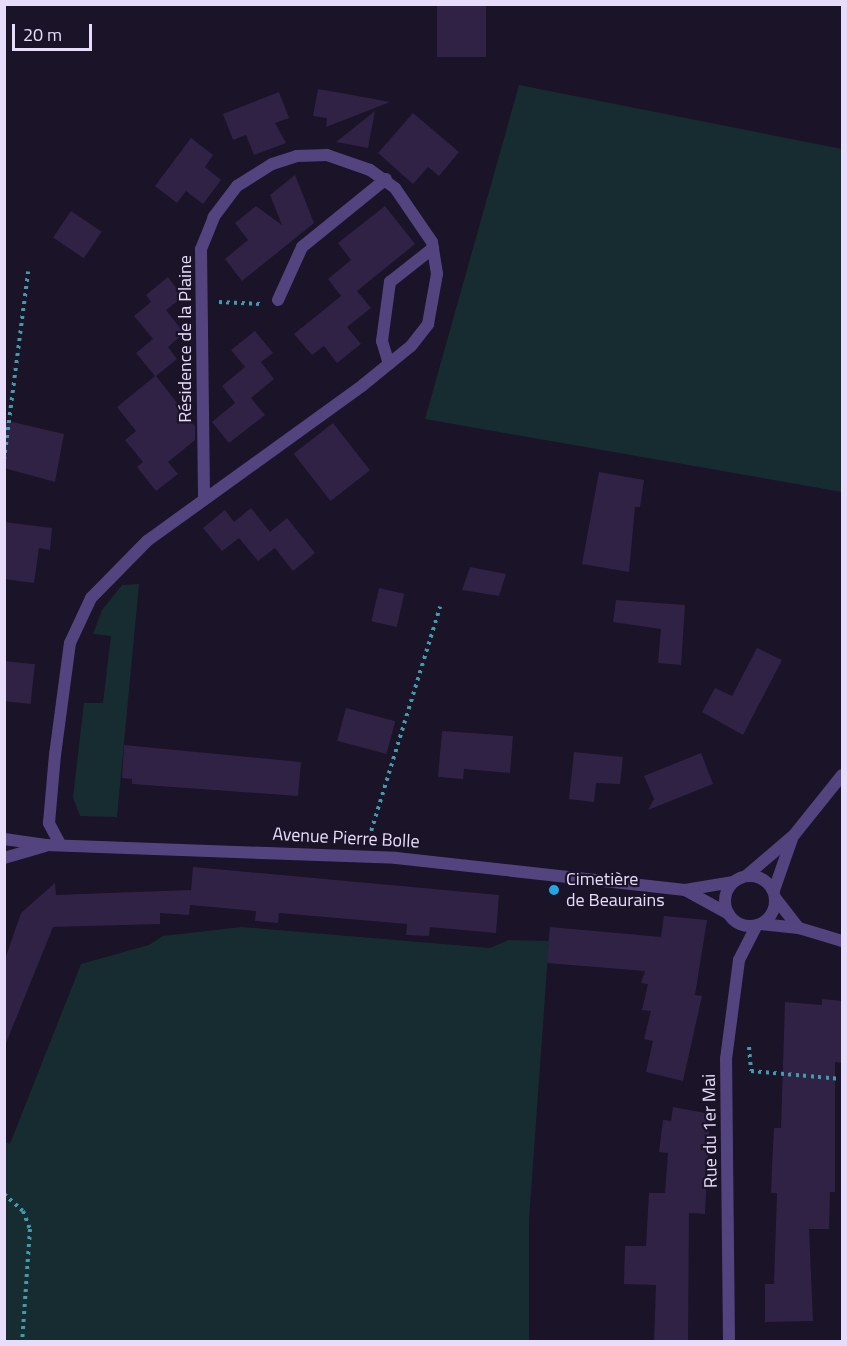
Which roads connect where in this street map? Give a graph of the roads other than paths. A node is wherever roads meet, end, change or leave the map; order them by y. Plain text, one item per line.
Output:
1 (386, 179) junction
2 (433, 248) junction
3 (278, 300) road end
4 (389, 364) junction
5 (204, 496) junction
6 (843, 775) edge
7 (794, 835) junction
8 (4, 839) edge
9 (60, 844) junction
10 (46, 845) junction
11 (4, 858) edge
12 (746, 876) junction
13 (733, 882) junction
14 (685, 890) junction
15 (775, 894) junction
16 (729, 914) junction
17 (759, 925) junction
18 (799, 928) junction
19 (843, 941) edge
20 (729, 1341) edge

1 - 2 street, Résidence de la Plaine
1 - 3 street
1 - 5 street, Résidence de la Plaine
2 - 4 street, Résidence de la Plaine
2 - 4 street
4 - 5 street, Résidence de la Plaine
5 - 9 street
6 - 7 street
7 - 12 street
7 - 15 street
8 - 10 street, Avenue Pierre Bolle
9 - 10 street, Avenue Pierre Bolle
9 - 14 street, Avenue Pierre Bolle
10 - 11 street
12 - 13 street
12 - 15 street
13 - 14 street, Avenue Pierre Bolle
13 - 16 street
14 - 16 street, Avenue Pierre Bolle
15 - 17 street
15 - 18 street
16 - 17 street
17 - 18 street
17 - 20 street, Rue du 1er Mai
18 - 19 street

